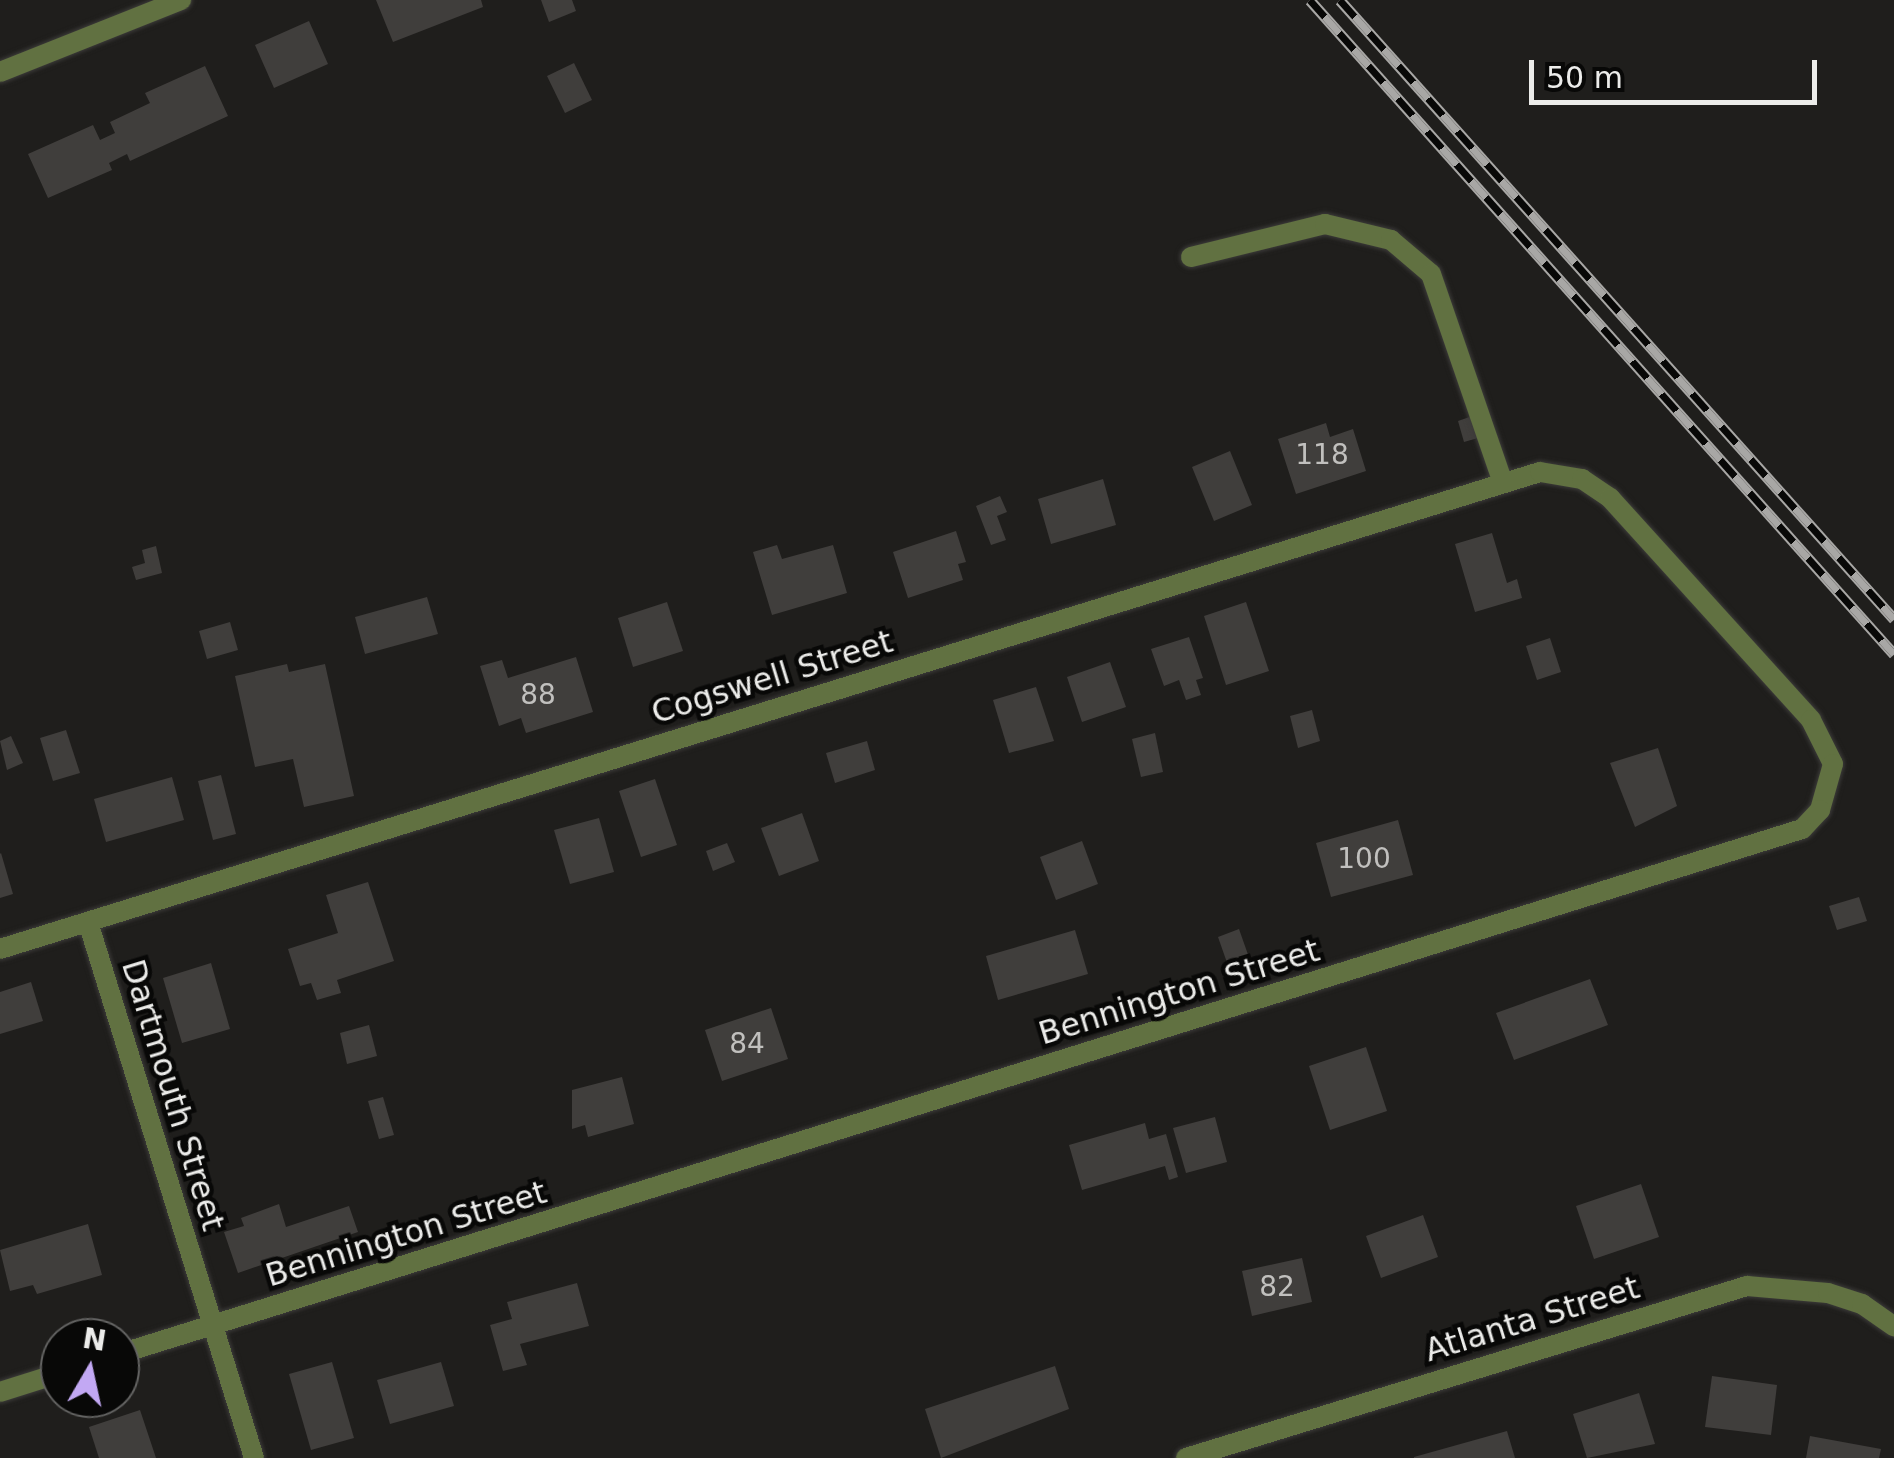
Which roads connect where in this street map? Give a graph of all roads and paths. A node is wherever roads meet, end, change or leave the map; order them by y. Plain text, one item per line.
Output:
1 (181, 0) edge
2 (0, 72) edge
3 (1190, 257) dead end
4 (1564, 474) joint
5 (1502, 480) junction
6 (88, 922) junction
7 (0, 949) edge
8 (213, 1326) junction
9 (1894, 1326) edge
10 (140, 1348) edge
11 (40, 1379) edge
12 (0, 1392) edge
13 (254, 1458) edge
14 (1186, 1458) edge

1 - 2 street
3 - 5 street
4 - 5 street, Cogswell Street
4 - 8 street, Bennington Street
5 - 6 street, Cogswell Street
6 - 7 street, Cogswell Street
6 - 8 street, Dartmouth Street
8 - 10 street, Bennington Street
8 - 13 street, Dartmouth Street
9 - 14 street, Atlanta Street
11 - 12 street

